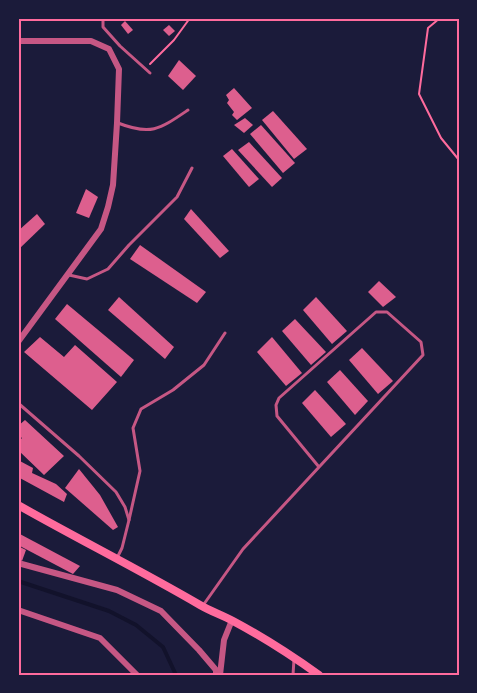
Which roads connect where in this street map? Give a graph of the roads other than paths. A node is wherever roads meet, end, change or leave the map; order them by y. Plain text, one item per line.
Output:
1 (103, 18) edge
2 (18, 41) edge
3 (120, 46) junction
4 (109, 49) junction
5 (150, 72) dead end
6 (188, 110) dead end
7 (117, 123) junction
8 (192, 168) dead end
9 (68, 274) junction
10 (225, 333) dead end
11 (18, 342) edge
12 (18, 403) edge
13 (318, 467) junction
14 (18, 505) edge
15 (129, 520) junction
16 (117, 560) junction
17 (18, 563) edge
18 (202, 607) junction
19 (18, 610) edge
20 (232, 620) junction
21 (294, 657) junction
22 (137, 675) edge
23 (218, 675) edge
24 (293, 675) edge
25 (319, 675) edge

1 - 3 lane
2 - 4 street
3 - 4 lane
3 - 5 lane
4 - 7 street
6 - 7 lane
7 - 9 street
8 - 9 lane
9 - 11 street
10 - 15 lane
12 - 15 lane
13 - 13 lane
13 - 18 lane
14 - 16 main road
15 - 16 lane
16 - 18 main road
17 - 23 street
18 - 20 main road
19 - 22 street
20 - 21 main road
20 - 23 street
21 - 24 lane
21 - 25 main road

